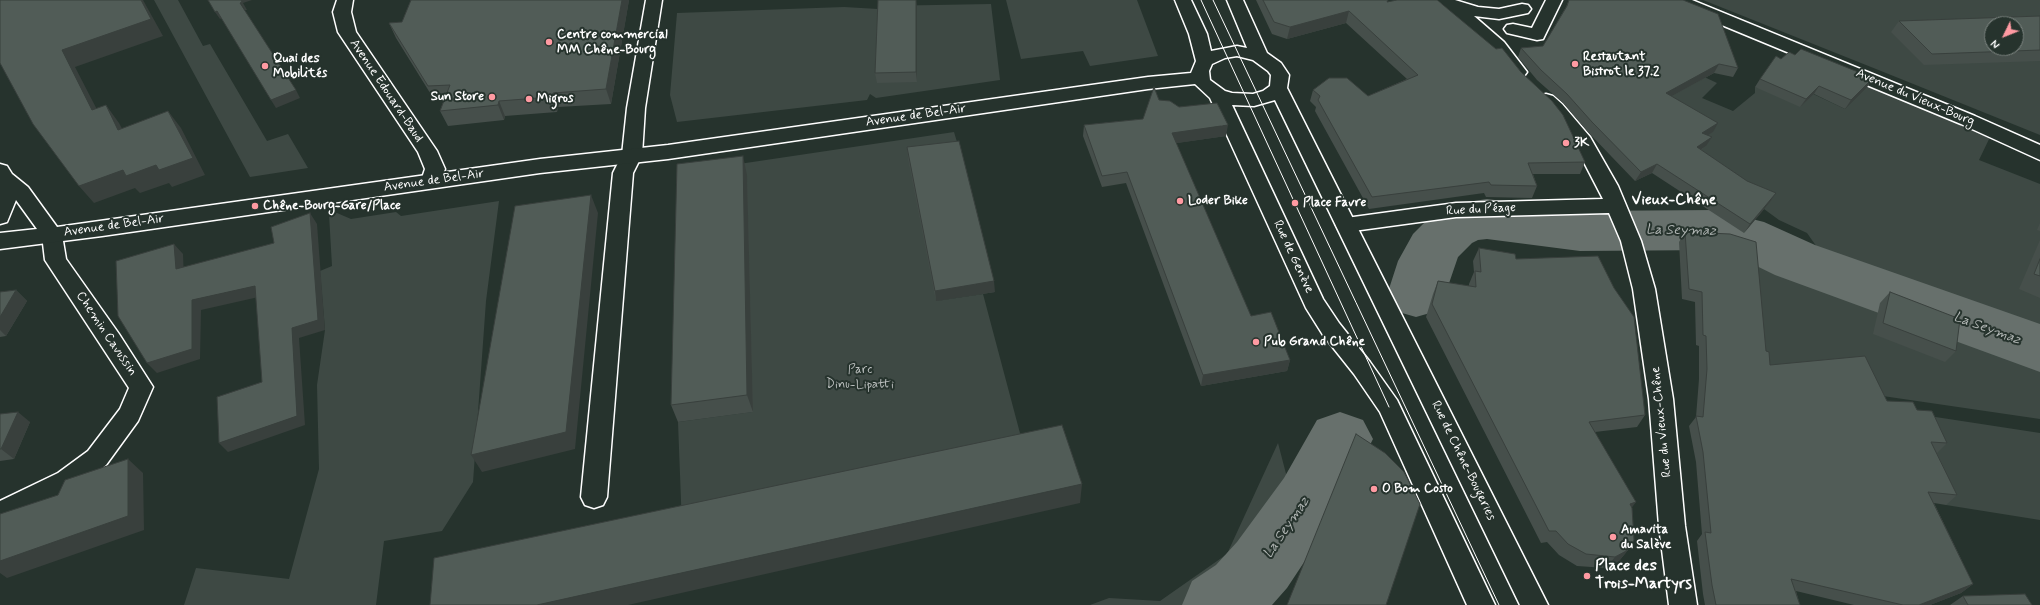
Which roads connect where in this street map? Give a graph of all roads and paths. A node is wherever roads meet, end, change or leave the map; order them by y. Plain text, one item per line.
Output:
1 (345, 0) edge
2 (654, 0) edge
3 (1183, 0) edge
4 (1235, 0) edge
5 (1554, 0) edge
6 (1677, 0) edge
7 (1449, 3) edge
8 (1524, 4) edge
9 (1512, 29) junction
10 (1498, 46) junction
11 (1259, 56) junction
12 (1202, 70) junction
13 (1278, 88) junction
14 (1218, 95) junction
15 (2040, 153) edge
16 (632, 155) junction
17 (3, 175) edge
18 (431, 181) junction
19 (1618, 211) junction
20 (0, 217) edge
21 (1346, 225) junction
22 (52, 235) junction
23 (0, 241) edge
24 (594, 497) dead end
25 (0, 512) edge
26 (1481, 605) edge
27 (1534, 605) edge
28 (1682, 605) edge

1 - 18 street, Avenue Edouard-Baud
2 - 16 street
3 - 12 street, Rue de Genève
4 - 11 street
5 - 9 street
6 - 15 street, Avenue du Vieux-Bourg
7 - 8 street
7 - 10 street, Rue du Vieux-Chêne
8 - 9 street
9 - 10 street
10 - 19 street, Rue du Vieux-Chêne
11 - 12 street
11 - 13 street
12 - 14 street, Rue de Genève
12 - 16 street, Avenue de Bel-Air
13 - 14 street, Rue de Genève
13 - 21 street
14 - 26 street, Rue de Genève
16 - 18 street, Avenue de Bel-Air
16 - 24 street
17 - 20 street
17 - 22 street
18 - 22 street, Avenue de Bel-Air
19 - 21 street, Rue du Péage
19 - 28 street, Rue du Vieux-Chêne
21 - 27 street, Rue de Chêne-Bougeries
22 - 23 street, Avenue de Bel-Air
22 - 25 street, Chemin Cavussin

